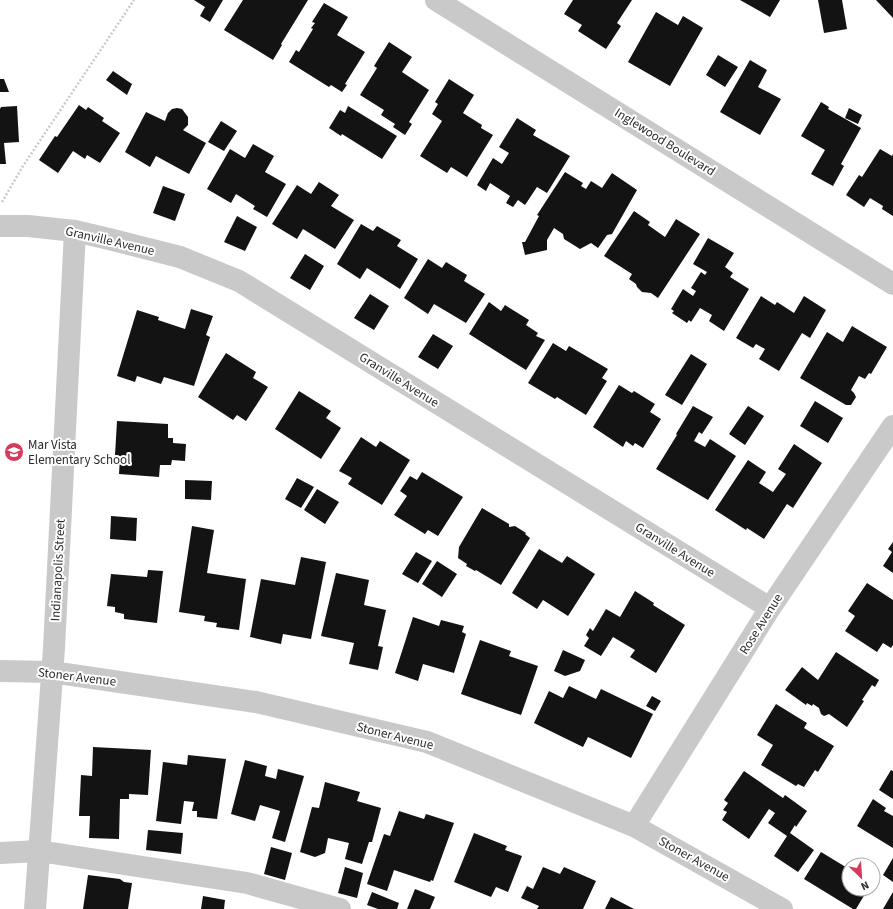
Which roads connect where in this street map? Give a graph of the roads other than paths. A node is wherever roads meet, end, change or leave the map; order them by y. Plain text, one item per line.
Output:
1 (436, 0) edge
2 (0, 226) edge
3 (75, 231) junction
4 (893, 284) edge
5 (893, 426) edge
6 (770, 608) junction
7 (0, 671) edge
8 (52, 672) junction
9 (634, 826) junction
10 (39, 851) junction
11 (0, 853) edge
12 (35, 909) edge
13 (340, 909) edge
14 (782, 909) edge

1 - 4 street, Inglewood Boulevard
2 - 3 street, Granville Avenue
3 - 6 street, Granville Avenue
3 - 8 street, Indianapolis Street
5 - 6 street, Rose Avenue
6 - 9 street, Rose Avenue
7 - 8 street, Stoner Avenue
8 - 9 street, Stoner Avenue
8 - 10 street, Indianapolis Street
9 - 14 street, Stoner Avenue
10 - 11 street
10 - 12 street, Indianapolis Street
10 - 13 street

